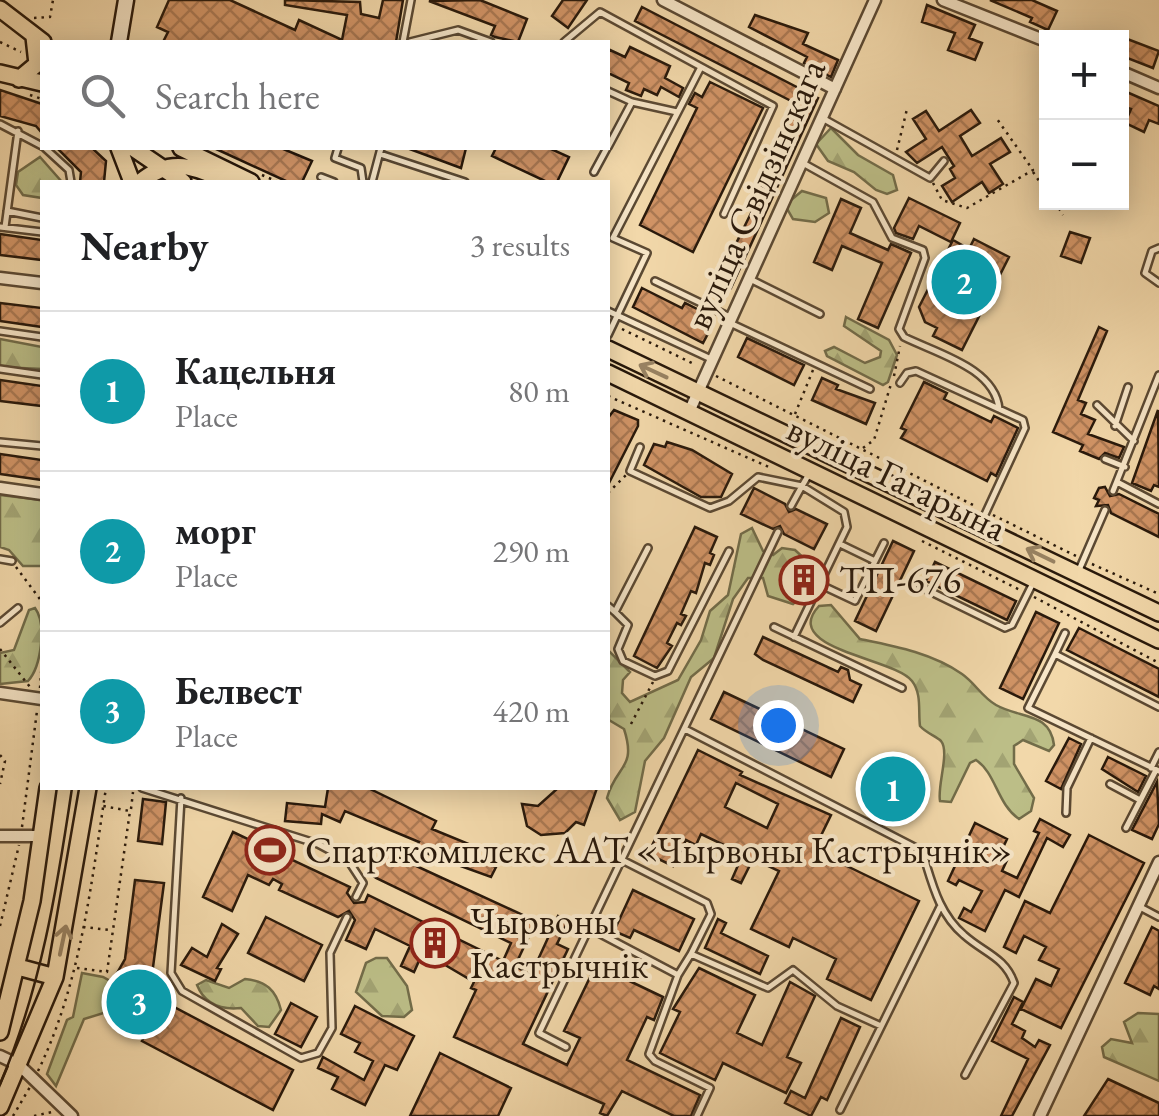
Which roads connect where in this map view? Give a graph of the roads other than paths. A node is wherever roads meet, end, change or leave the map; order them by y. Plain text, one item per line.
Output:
1 (126, 0) edge
2 (412, 0) edge
3 (663, 0) edge
4 (876, 0) edge
5 (944, 0) edge
6 (0, 5) edge
7 (1039, 38) edge
8 (38, 40) edge
9 (119, 40) edge
10 (406, 40) edge
11 (415, 40) edge
12 (486, 40) edge
13 (566, 40) edge
14 (700, 69) junction
15 (0, 74) edge
16 (1129, 75) edge
17 (19, 79) junction
18 (40, 83) edge
19 (835, 88) junction
20 (1159, 88) edge
21 (610, 92) edge
22 (632, 102) junction
23 (677, 112) junction
24 (821, 117) junction
25 (0, 124) edge
26 (18, 131) junction
27 (610, 142) edge
28 (40, 144) edge
29 (48, 150) edge
30 (119, 150) edge
31 (135, 150) edge
32 (146, 150) edge
33 (185, 150) edge
34 (337, 150) edge
35 (605, 150) edge
36 (381, 151) edge
37 (944, 161) dead end
38 (800, 162) junction
39 (594, 172) dead end
40 (166, 176) edge
41 (321, 177) dead end
42 (72, 180) edge
43 (131, 180) edge
44 (224, 180) edge
45 (247, 180) edge
46 (329, 180) edge
47 (363, 180) edge
48 (373, 180) edge
49 (460, 180) edge
50 (7, 212) junction
51 (724, 214) dead end
52 (40, 218) edge
53 (2, 227) edge
54 (40, 232) edge
55 (610, 240) edge
56 (1159, 248) edge
57 (0, 278) edge
58 (747, 278) junction
59 (655, 280) dead end
60 (40, 283) edge
61 (1159, 283) edge
62 (610, 312) edge
63 (820, 314) dead end
64 (616, 316) junction
65 (731, 321) junction
66 (610, 330) edge
67 (0, 331) edge
68 (40, 337) edge
69 (610, 350) edge
70 (714, 360) junction
71 (0, 369) edge
72 (610, 374) edge
73 (40, 375) edge
74 (1159, 375) edge
75 (900, 383) dead end
76 (1128, 386) dead end
77 (870, 389) dead end
78 (699, 392) junction
79 (1096, 405) dead end
80 (999, 409) junction
81 (689, 412) junction
82 (1115, 426) junction
83 (1135, 441) junction
84 (0, 442) edge
85 (40, 446) edge
86 (640, 447) dead end
87 (1105, 459) dead end
88 (1124, 467) junction
89 (807, 479) junction
90 (1117, 482) junction
91 (0, 488) edge
92 (1113, 491) dead end
93 (40, 494) edge
94 (1159, 504) edge
95 (791, 506) dead end
96 (938, 507) junction
97 (1105, 510) dead end
98 (983, 519) junction
99 (927, 530) junction
100 (778, 532) dead end
101 (884, 543) dead end
102 (842, 545) junction
103 (648, 548) dead end
104 (729, 551) dead end
105 (0, 559) edge
106 (875, 561) junction
107 (12, 562) road end
108 (1080, 566) junction
109 (821, 585) junction
110 (921, 587) dead end
111 (1031, 587) junction
112 (18, 608) dead end
113 (610, 608) edge
114 (616, 612) junction
115 (1159, 613) edge
116 (0, 623) edge
117 (774, 627) dead end
118 (1065, 633) dead end
119 (794, 637) junction
120 (1159, 640) edge
121 (1055, 654) junction
122 (902, 688) dead end
123 (0, 693) edge
124 (40, 698) edge
125 (1159, 707) edge
126 (685, 729) junction
127 (1091, 738) junction
128 (1159, 752) edge
129 (1155, 770) edge
130 (1110, 784) dead end
131 (88, 790) edge
132 (150, 790) edge
133 (43, 792) edge
134 (180, 798) junction
135 (1140, 800) junction
136 (1066, 813) dead end
137 (1126, 828) dead end
138 (5, 832) edge
139 (42, 836) junction
140 (624, 861) junction
141 (1159, 862) edge
142 (356, 897) dead end
143 (1137, 906) junction
144 (940, 907) junction
145 (347, 916) dead end
146 (1159, 917) edge
147 (591, 930) junction
148 (691, 954) junction
149 (18, 967) junction
150 (678, 975) junction
151 (54, 977) junction
152 (881, 1026) junction
153 (0, 1032) edge
154 (566, 1048) dead end
155 (0, 1056) edge
156 (19, 1065) junction
157 (965, 1075) dead end
158 (0, 1107) edge
159 (840, 1110) dead end
160 (69, 1113) edge
161 (698, 1116) edge
162 (1040, 1116) edge

1 - 9 main road
2 - 10 lane
3 - 19 street
4 - 19 street, вуліца Свідзінскага
5 - 7 street
6 - 8 main road
8 - 17 main road
11 - 12 lane
13 - 14 lane
14 - 23 lane
14 - 51 lane
15 - 17 main road
16 - 20 street
17 - 18 main road
19 - 24 street, вуліца Свідзінскага
21 - 22 lane
22 - 23 lane
22 - 27 lane
23 - 55 lane
24 - 37 lane
24 - 38 street, вуліца Свідзінскага
25 - 26 lane
26 - 28 lane
26 - 50 lane
29 - 42 lane
30 - 43 main road
31 - 40 main road
32 - 40 main road
33 - 45 main road
34 - 47 lane
35 - 39 lane
36 - 48 lane
36 - 49 lane
38 - 58 street, вуліца Свідзінскага
38 - 80 lane
40 - 44 main road
41 - 46 lane
50 - 52 lane
50 - 53 lane
53 - 54 lane
55 - 64 lane
56 - 61 lane
57 - 60 street
58 - 63 lane
58 - 65 street, вуліца Свідзінскага
59 - 65 lane
62 - 64 lane
64 - 66 lane
64 - 70 lane
65 - 70 street, вуліца Свідзінскага
65 - 77 lane
67 - 68 lane
78 -> 69 main road, вуліца Гагарына
70 - 78 street, вуліца Свідзінскага
71 - 73 lane
72 - 81 main road, вуліца Гагарына
74 - 83 lane
75 - 80 lane
76 - 82 lane
78 - 81 street, вуліца Свідзінскага
78 - 96 main road, вуліца Гагарына
79 - 82 lane
80 - 98 lane
81 - 89 main road, вуліца Гагарына
82 - 83 lane
83 - 88 lane
84 - 85 lane
86 - 89 lane
87 - 88 lane
88 - 90 lane
89 - 95 lane
89 - 99 main road, вуліца Гагарына
89 - 102 lane
90 - 92 lane
90 - 94 lane
91 - 93 street
96 - 98 main road, вуліца Гагарына
96 - 99 main road
97 - 108 lane
108 -> 98 main road, вуліца Гагарына
99 - 111 main road, вуліца Гагарына
100 - 126 lane
101 - 106 lane
102 - 106 lane
102 - 109 lane
103 - 114 lane
104 - 114 lane
105 - 107 lane
106 - 109 lane
108 - 115 main road, вуліца Гагарына
109 - 119 lane
110 - 111 lane
111 - 120 main road, вуліца Гагарына
112 - 116 lane
113 - 114 lane
117 - 119 lane
118 - 121 lane
119 - 122 lane
121 - 125 lane
121 - 127 lane
123 - 124 street
126 - 140 lane
126 - 144 lane
127 - 129 lane
127 - 136 lane
128 - 129 lane
129 - 135 lane
130 - 135 lane
151 -> 131 main road
132 - 134 lane
133 - 139 main road
134 - 142 lane
134 - 145 lane
135 - 137 lane
138 - 139 street
139 - 149 main road
140 - 147 lane
140 - 148 lane
141 - 143 street
143 - 146 lane
143 - 162 street
144 - 152 lane
144 - 157 lane
147 - 150 lane
147 - 154 lane
148 - 150 lane
148 - 152 lane
149 - 151 main road
149 - 153 main road
150 - 161 lane
151 - 156 main road
152 - 159 lane
155 - 156 street
156 - 158 main road
156 - 160 street

